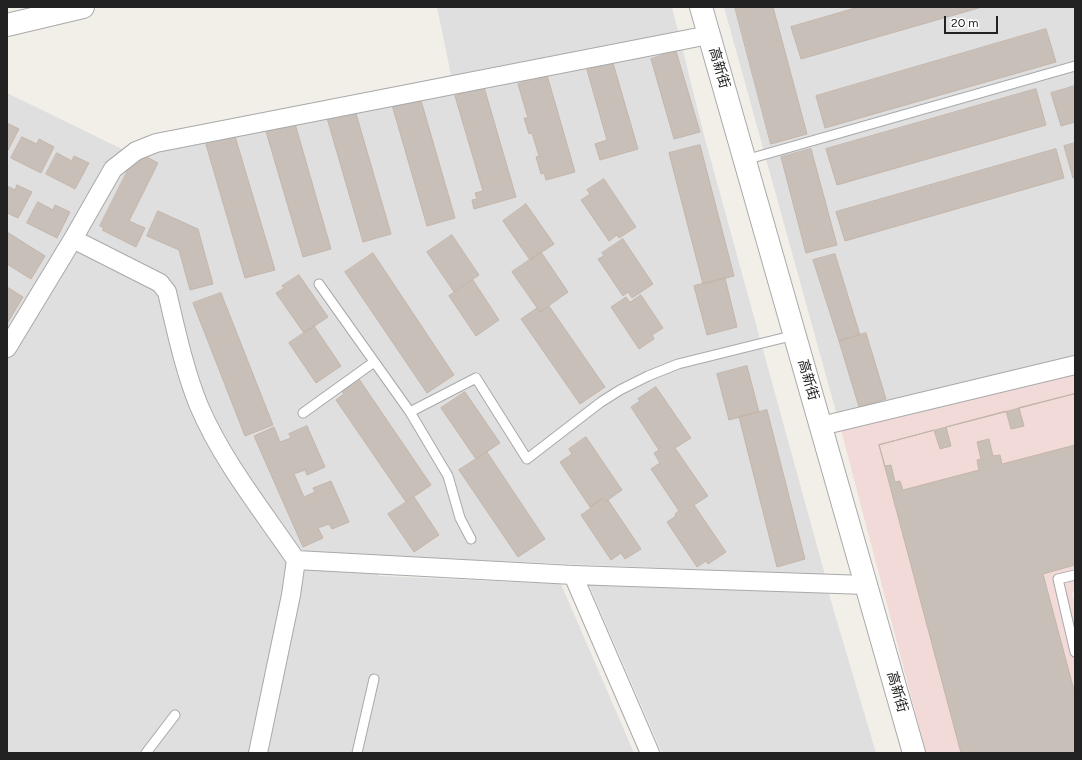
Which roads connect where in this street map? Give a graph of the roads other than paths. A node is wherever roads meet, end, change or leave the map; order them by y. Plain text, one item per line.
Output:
1 (83, 7) edge
2 (701, 7) edge
3 (7, 25) edge
4 (709, 35) junction
5 (1075, 66) edge
6 (745, 160) junction
7 (73, 239) junction
8 (319, 284) dead end
9 (795, 335) junction
10 (7, 348) edge
11 (374, 362) junction
12 (1075, 365) edge
13 (410, 412) junction
14 (303, 413) dead end
15 (821, 426) junction
16 (472, 539) dead end
17 (296, 560) junction
18 (572, 575) junction
19 (1075, 575) edge
20 (866, 585) junction
21 (1075, 652) edge
22 (374, 680) dead end
23 (175, 715) dead end
24 (146, 753) edge
25 (258, 753) edge
26 (357, 753) edge
27 (650, 753) edge
28 (914, 753) edge

1 - 3 street
2 - 4 street, 高新街
4 - 6 street, 高新街
4 - 7 street
5 - 6 lane
6 - 9 street, 高新街
7 - 10 street
7 - 17 street
8 - 11 lane
9 - 13 lane
9 - 15 street, 高新街
11 - 13 lane
11 - 14 lane
12 - 15 street
13 - 16 lane
15 - 20 street, 高新街
17 - 18 street
17 - 25 street
18 - 20 street
18 - 27 street
19 - 21 lane
20 - 28 street, 高新街
22 - 26 lane
23 - 24 lane

